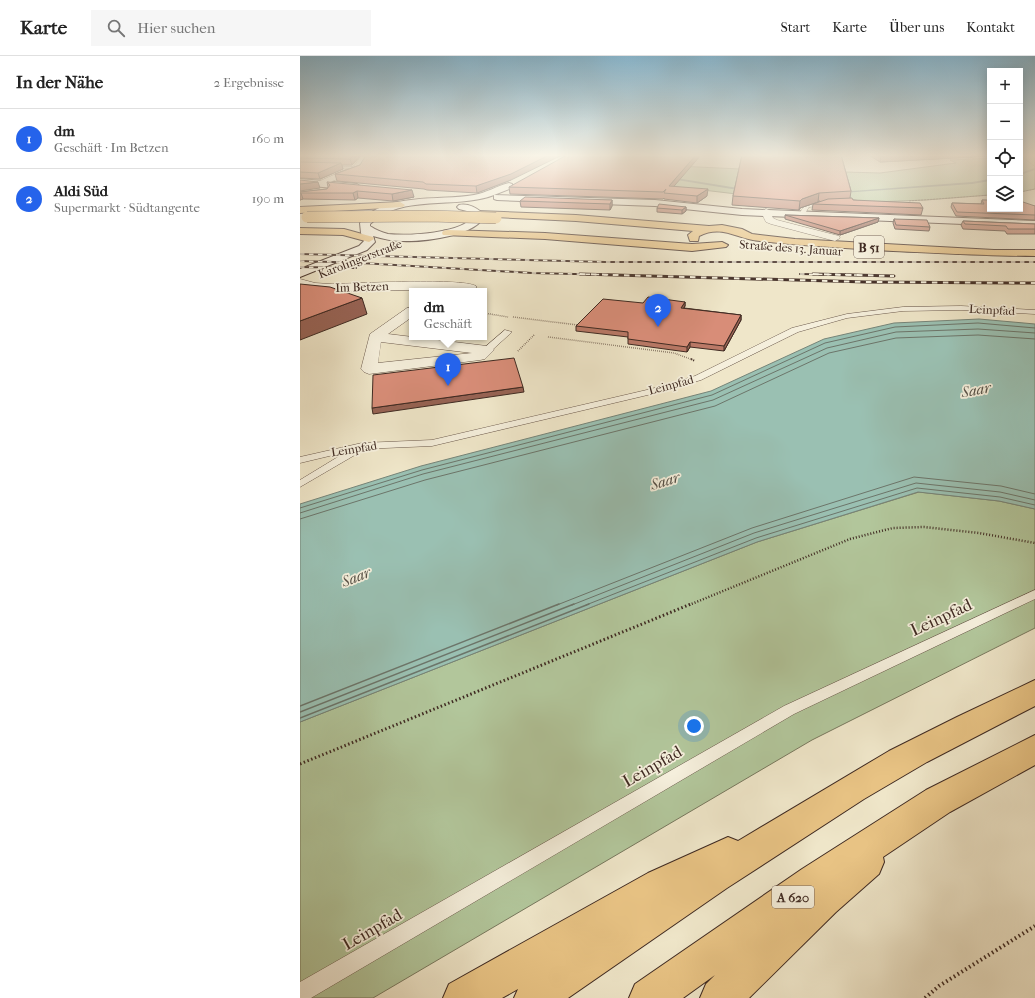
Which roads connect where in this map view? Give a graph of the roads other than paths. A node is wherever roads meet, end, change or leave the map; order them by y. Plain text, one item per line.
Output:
1 (422, 199) edge
2 (469, 199) edge
3 (489, 199) edge
4 (530, 199) edge
5 (829, 204) edge
6 (400, 205) junction
7 (742, 212) junction
8 (766, 212) junction
9 (477, 213) junction
10 (802, 214) junction
11 (302, 220) edge
12 (368, 222) junction
13 (1035, 224) edge
14 (722, 228) junction
15 (447, 233) junction
16 (701, 233) junction
17 (420, 237) junction
18 (835, 238) dead end
19 (370, 239) junction
20 (734, 242) junction
21 (385, 250) dead end
22 (1035, 254) edge
23 (372, 255) dead end
24 (300, 273) edge
25 (300, 282) edge
26 (471, 287) dead end
27 (445, 288) edge
28 (1035, 312) edge
29 (409, 313) edge
30 (508, 332) dead end
31 (375, 337) junction
32 (487, 350) junction
33 (362, 446) junction
34 (300, 460) edge
35 (300, 484) edge
36 (1035, 594) edge
37 (1035, 692) edge
38 (1035, 749) edge
39 (938, 801) junction
40 (805, 818) junction
41 (300, 993) edge
42 (463, 998) edge
43 (534, 998) edge
44 (649, 998) edge
45 (720, 998) edge

1 - 6 main road
2 - 6 main road
3 - 9 main road, Karolingerstraße
4 - 7 main road
5 - 10 lane
6 - 11 main road
6 - 12 main road
7 - 8 main road
7 - 14 main road
8 - 10 main road
8 - 18 street
9 - 12 main road
9 - 15 main road, Karolingerstraße
9 - 16 main road
10 - 13 main road
11 - 16 main road
11 - 19 main road
12 - 17 main road, Karolingerstraße
12 - 19 main road, Karolingerstraße
14 - 16 main road
14 - 20 main road
15 - 17 main road, Karolingerstraße
15 - 20 main road
16 - 20 main road
17 - 21 main road, Karolingerstraße
19 - 24 main road, Karolingerstraße
20 - 22 main road, Straße des 13. Januar
23 - 25 main road, Karolingerstraße
25 - 27 street, Im Betzen
26 - 27 street, Im Betzen
28 - 33 lane, Leinpfad
29 - 31 street
30 - 32 lane
31 - 32 street
31 - 32 street
33 - 34 lane, Leinpfad
33 - 35 lane
36 - 41 lane, Leinpfad
37 - 40 main road
38 - 39 main road, A 620
39 - 44 main road, A 620
39 - 45 main road
40 - 42 main road
40 - 43 main road

